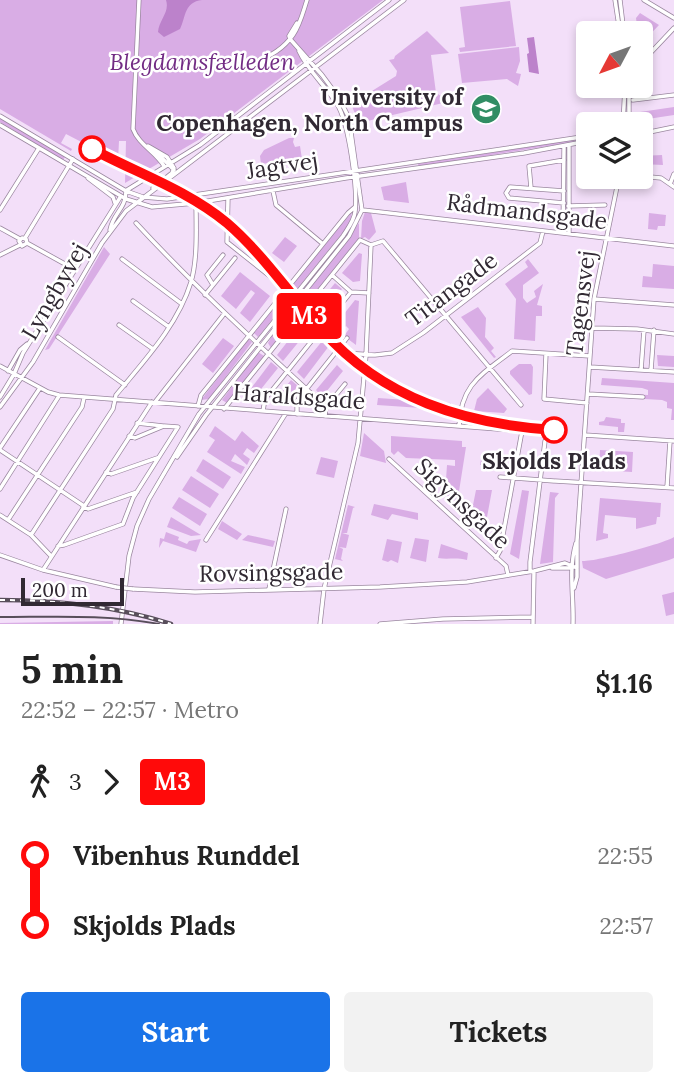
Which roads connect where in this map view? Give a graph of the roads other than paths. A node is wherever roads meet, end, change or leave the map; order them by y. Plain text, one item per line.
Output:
1 (138, 0) edge
2 (307, 0) edge
3 (388, 0) edge
4 (404, 0) edge
5 (618, 0) edge
6 (644, 0) edge
7 (651, 2) edge
8 (674, 18) edge
9 (621, 21) edge
10 (674, 28) edge
11 (290, 39) junction
12 (653, 50) edge
13 (135, 62) junction
14 (308, 62) junction
15 (313, 69) junction
16 (674, 95) edge
17 (633, 100) dead end
18 (0, 116) edge
19 (0, 125) edge
20 (674, 127) edge
21 (653, 131) edge
22 (576, 141) edge
23 (576, 143) edge
24 (142, 144) junction
25 (567, 146) junction
26 (38, 148) junction
27 (73, 159) junction
28 (567, 160) junction
29 (167, 164) junction
30 (68, 166) junction
31 (174, 170) junction
32 (180, 171) junction
33 (674, 174) edge
34 (84, 175) junction
35 (355, 175) junction
36 (653, 177) edge
37 (672, 185) edge
38 (531, 188) junction
39 (616, 189) edge
40 (126, 191) junction
41 (273, 191) junction
42 (564, 191) junction
43 (149, 192) junction
44 (121, 196) junction
45 (195, 196) junction
46 (143, 197) junction
47 (228, 198) junction
48 (126, 199) junction
49 (115, 203) junction
50 (135, 203) junction
51 (196, 203) junction
52 (566, 205) junction
53 (605, 205) dead end
54 (355, 207) junction
55 (0, 210) edge
56 (362, 210) junction
57 (135, 223) dead end
58 (0, 228) edge
59 (544, 230) junction
60 (110, 232) junction
61 (563, 232) junction
62 (569, 233) junction
63 (606, 237) junction
64 (23, 241) junction
65 (323, 244) junction
66 (371, 245) junction
67 (674, 246) edge
68 (0, 255) edge
69 (223, 255) dead end
70 (235, 258) dead end
71 (122, 259) dead end
72 (72, 268) junction
73 (332, 275) junction
74 (191, 281) junction
75 (213, 285) junction
76 (286, 289) junction
77 (351, 292) junction
78 (369, 293) junction
79 (205, 295) junction
80 (594, 299) junction
81 (133, 300) dead end
82 (182, 304) junction
83 (674, 305) edge
84 (301, 313) junction
85 (224, 314) junction
86 (445, 316) junction
87 (119, 325) dead end
88 (169, 327) junction
89 (592, 328) junction
90 (644, 330) junction
91 (654, 330) junction
92 (320, 331) junction
93 (674, 334) edge
94 (248, 336) junction
95 (58, 337) dead end
96 (347, 338) dead end
97 (29, 343) junction
98 (258, 345) junction
99 (153, 349) junction
100 (339, 349) junction
101 (546, 353) junction
102 (268, 354) junction
103 (366, 355) junction
104 (590, 356) junction
105 (0, 366) edge
106 (590, 367) junction
107 (489, 369) junction
108 (641, 370) junction
109 (8, 371) junction
110 (287, 371) junction
111 (651, 371) junction
112 (674, 372) edge
113 (15, 374) junction
114 (20, 378) junction
115 (345, 384) dead end
116 (125, 385) junction
117 (40, 388) junction
118 (307, 389) junction
119 (588, 394) junction
120 (59, 395) junction
121 (0, 397) edge
122 (84, 397) junction
123 (643, 397) dead end
124 (115, 399) junction
125 (153, 402) junction
126 (587, 403) junction
127 (521, 405) dead end
128 (198, 406) junction
129 (0, 407) edge
130 (205, 407) junction
131 (326, 407) junction
132 (212, 408) junction
133 (224, 409) junction
134 (263, 411) junction
135 (286, 413) junction
136 (296, 414) junction
137 (325, 416) junction
138 (361, 418) junction
139 (137, 423) junction
140 (164, 426) junction
141 (459, 426) junction
142 (585, 435) junction
143 (129, 436) junction
144 (545, 441) dead end
145 (672, 441) edge
146 (0, 448) edge
147 (158, 457) junction
148 (390, 459) dead end
149 (174, 460) junction
150 (18, 462) junction
151 (106, 472) junction
152 (38, 475) junction
153 (499, 477) dead end
154 (514, 479) junction
155 (541, 481) junction
156 (582, 482) junction
157 (667, 487) junction
158 (674, 488) edge
159 (0, 489) edge
160 (61, 490) junction
161 (137, 492) junction
162 (84, 506) junction
163 (286, 509) dead end
164 (0, 515) edge
165 (8, 520) junction
166 (31, 535) junction
167 (206, 540) dead end
168 (577, 541) junction
169 (58, 546) junction
170 (0, 555) edge
171 (51, 556) junction
172 (496, 558) junction
173 (571, 566) junction
174 (578, 568) junction
175 (43, 570) junction
176 (532, 571) junction
177 (508, 576) junction
178 (574, 588) junction
179 (269, 589) junction
180 (324, 589) junction
181 (533, 617) junction
182 (121, 624) edge
183 (320, 624) edge
184 (380, 624) edge
185 (533, 624) edge
186 (572, 624) edge

1 - 13 street
2 - 11 street
3 - 14 street, Lyngbyvej
4 - 15 street
5 - 9 street
6 - 7 street
7 - 8 street
10 - 12 street
11 - 13 street
11 - 14 street
13 - 24 street
14 - 15 street
14 - 29 street, Lyngbyvej
15 - 32 street
15 - 35 street
16 - 17 street
18 - 27 street, Jagtvej
19 - 26 street, Jagtvej
20 - 21 street
22 - 35 street, Jagtvej
23 - 25 street, Jagtvej
24 - 29 street
24 - 29 street
25 - 28 street
25 - 35 street, Jagtvej
26 - 30 street, Jagtvej
26 - 55 street
27 - 30 street
27 - 40 street, Jagtvej
28 - 38 street
28 - 42 street
28 - 52 street
29 - 31 street
29 - 40 street, Lyngbyvej
30 - 34 street, Jagtvej
30 - 64 street
31 - 32 street
31 - 43 street
32 - 43 street
33 - 37 street
34 - 44 street, Jagtvej
34 - 49 street
35 - 41 street, Jagtvej
35 - 45 street, Jagtvej
35 - 54 street
35 - 56 street
36 - 37 street
38 - 42 street
38 - 52 street
39 - 63 street, Tagensvej
40 - 44 street, Lyngbyvej
40 - 46 street, Jagtvej
40 - 48 street
41 - 47 street, Jagtvej
41 - 65 street
42 - 52 street
43 - 46 street, Lyngbyvej
44 - 48 street, Jagtvej
44 - 49 street, Lyngbyvej
45 - 46 street, Jagtvej
45 - 51 street
46 - 50 street, Lyngbyvej
47 - 51 street, Jagtvej
47 - 76 street
48 - 50 street, Jagtvej
48 - 60 street
49 - 72 street, Lyngbyvej
50 - 51 street, Jagtvej
50 - 60 street, Lyngbyvej
51 - 74 street
52 - 53 street
52 - 61 street
52 - 62 street
54 - 65 street
54 - 98 street
56 - 59 street, Rådmandsgade
56 - 98 street
57 - 74 street
58 - 64 street
59 - 61 street, Rådmandsgade
59 - 86 street, Titangade
60 - 114 street, Lyngbyvej
61 - 62 street, Rådmandsgade
62 - 63 street, Rådmandsgade
63 - 67 street, Rådmandsgade
63 - 80 street, Tagensvej
64 - 68 street
64 - 72 street
65 - 76 street
66 - 73 street
66 - 78 street
66 - 86 street
69 - 75 street
70 - 75 street
71 - 82 street
72 - 97 street, Lyngbyvej
73 - 77 street
73 - 84 street
74 - 79 street
74 - 82 street
75 - 79 street
76 - 94 street
77 - 78 street
77 - 92 street
78 - 103 street
79 - 85 street
80 - 83 street
80 - 89 street, Tagensvej
81 - 88 street
82 - 88 street
84 - 92 street
84 - 102 street
85 - 94 street
85 - 125 street
86 - 103 street, Titangade
86 - 107 street
87 - 99 street
88 - 99 street
89 - 90 street
89 - 104 street, Tagensvej
90 - 91 street
90 - 108 street
91 - 93 street
91 - 111 street
92 - 100 street
92 - 110 street
94 - 98 street
94 - 128 street
95 - 116 street
96 - 100 street
97 - 109 street
97 - 113 street, Lyngbyvej
98 - 102 street
98 - 130 street
98 - 132 street
99 - 116 street
100 - 103 street
100 - 118 street
101 - 104 street
101 - 107 street
101 - 126 street
102 - 110 street
102 - 133 street
103 - 138 street
104 - 106 street, Tagensvej
105 - 109 street, Haraldsgade
106 - 108 street
106 - 119 street, Tagensvej
107 - 127 street
107 - 141 street
108 - 111 street
109 - 113 street, Haraldsgade
110 - 118 street
110 - 134 street
111 - 112 street
113 - 114 street, Haraldsgade
113 - 121 street, Lyngbyvej
114 - 117 street, Haraldsgade
114 - 129 street, Lyngbyvej
115 - 131 street
116 - 124 street
117 - 120 street, Haraldsgade
117 - 146 street
118 - 131 street
118 - 136 street
119 - 123 street
119 - 126 street, Tagensvej
120 - 122 street, Haraldsgade
120 - 150 street
122 - 124 street, Haraldsgade
122 - 152 street
124 - 125 street, Haraldsgade
124 - 160 street
125 - 128 street, Haraldsgade
125 - 139 street
126 - 142 street, Tagensvej
128 - 130 street, Haraldsgade
130 - 132 street, Haraldsgade
130 - 149 street
131 - 137 street
132 - 133 street, Haraldsgade
132 - 149 street
133 - 134 street, Haraldsgade
134 - 135 street, Haraldsgade
135 - 136 street, Haraldsgade
135 - 167 street
136 - 137 street, Haraldsgade
137 - 138 street, Haraldsgade
138 - 141 street, Haraldsgade
138 - 180 street
139 - 140 street
139 - 143 street
140 - 143 street
140 - 147 street
141 - 154 street, Haraldsgade
142 - 145 street
142 - 156 street, Tagensvej
143 - 151 street
144 - 155 street
145 - 157 street
146 - 150 street
147 - 151 street
147 - 161 street
148 - 172 street, Sigynsgade
149 - 182 street
150 - 152 street
150 - 159 street
151 - 162 street
152 - 160 street
152 - 165 street
153 - 154 street
154 - 155 street
154 - 172 street
155 - 156 street
155 - 176 street
156 - 157 street
156 - 168 street, Tagensvej
157 - 158 street
160 - 162 street
160 - 166 street
161 - 162 street
161 - 169 street
162 - 169 street
163 - 179 street
164 - 165 street
165 - 166 street
166 - 171 street
168 - 173 street, Tagensvej
168 - 174 street, Tagensvej
169 - 171 street
170 - 175 street, Rovsingsgade
171 - 175 street
172 - 177 street, Sigynsgade
173 - 174 street, Rovsingsgade
173 - 176 street, Rovsingsgade
173 - 178 street, Tagensvej
174 - 178 street, Tagensvej
175 - 179 street, Rovsingsgade, bridge
176 - 177 street, Rovsingsgade
176 - 181 street
177 - 180 street, Rovsingsgade
178 - 186 street, Tagensvej
179 - 180 street, Rovsingsgade
180 - 183 street
181 - 184 street
181 - 185 street

